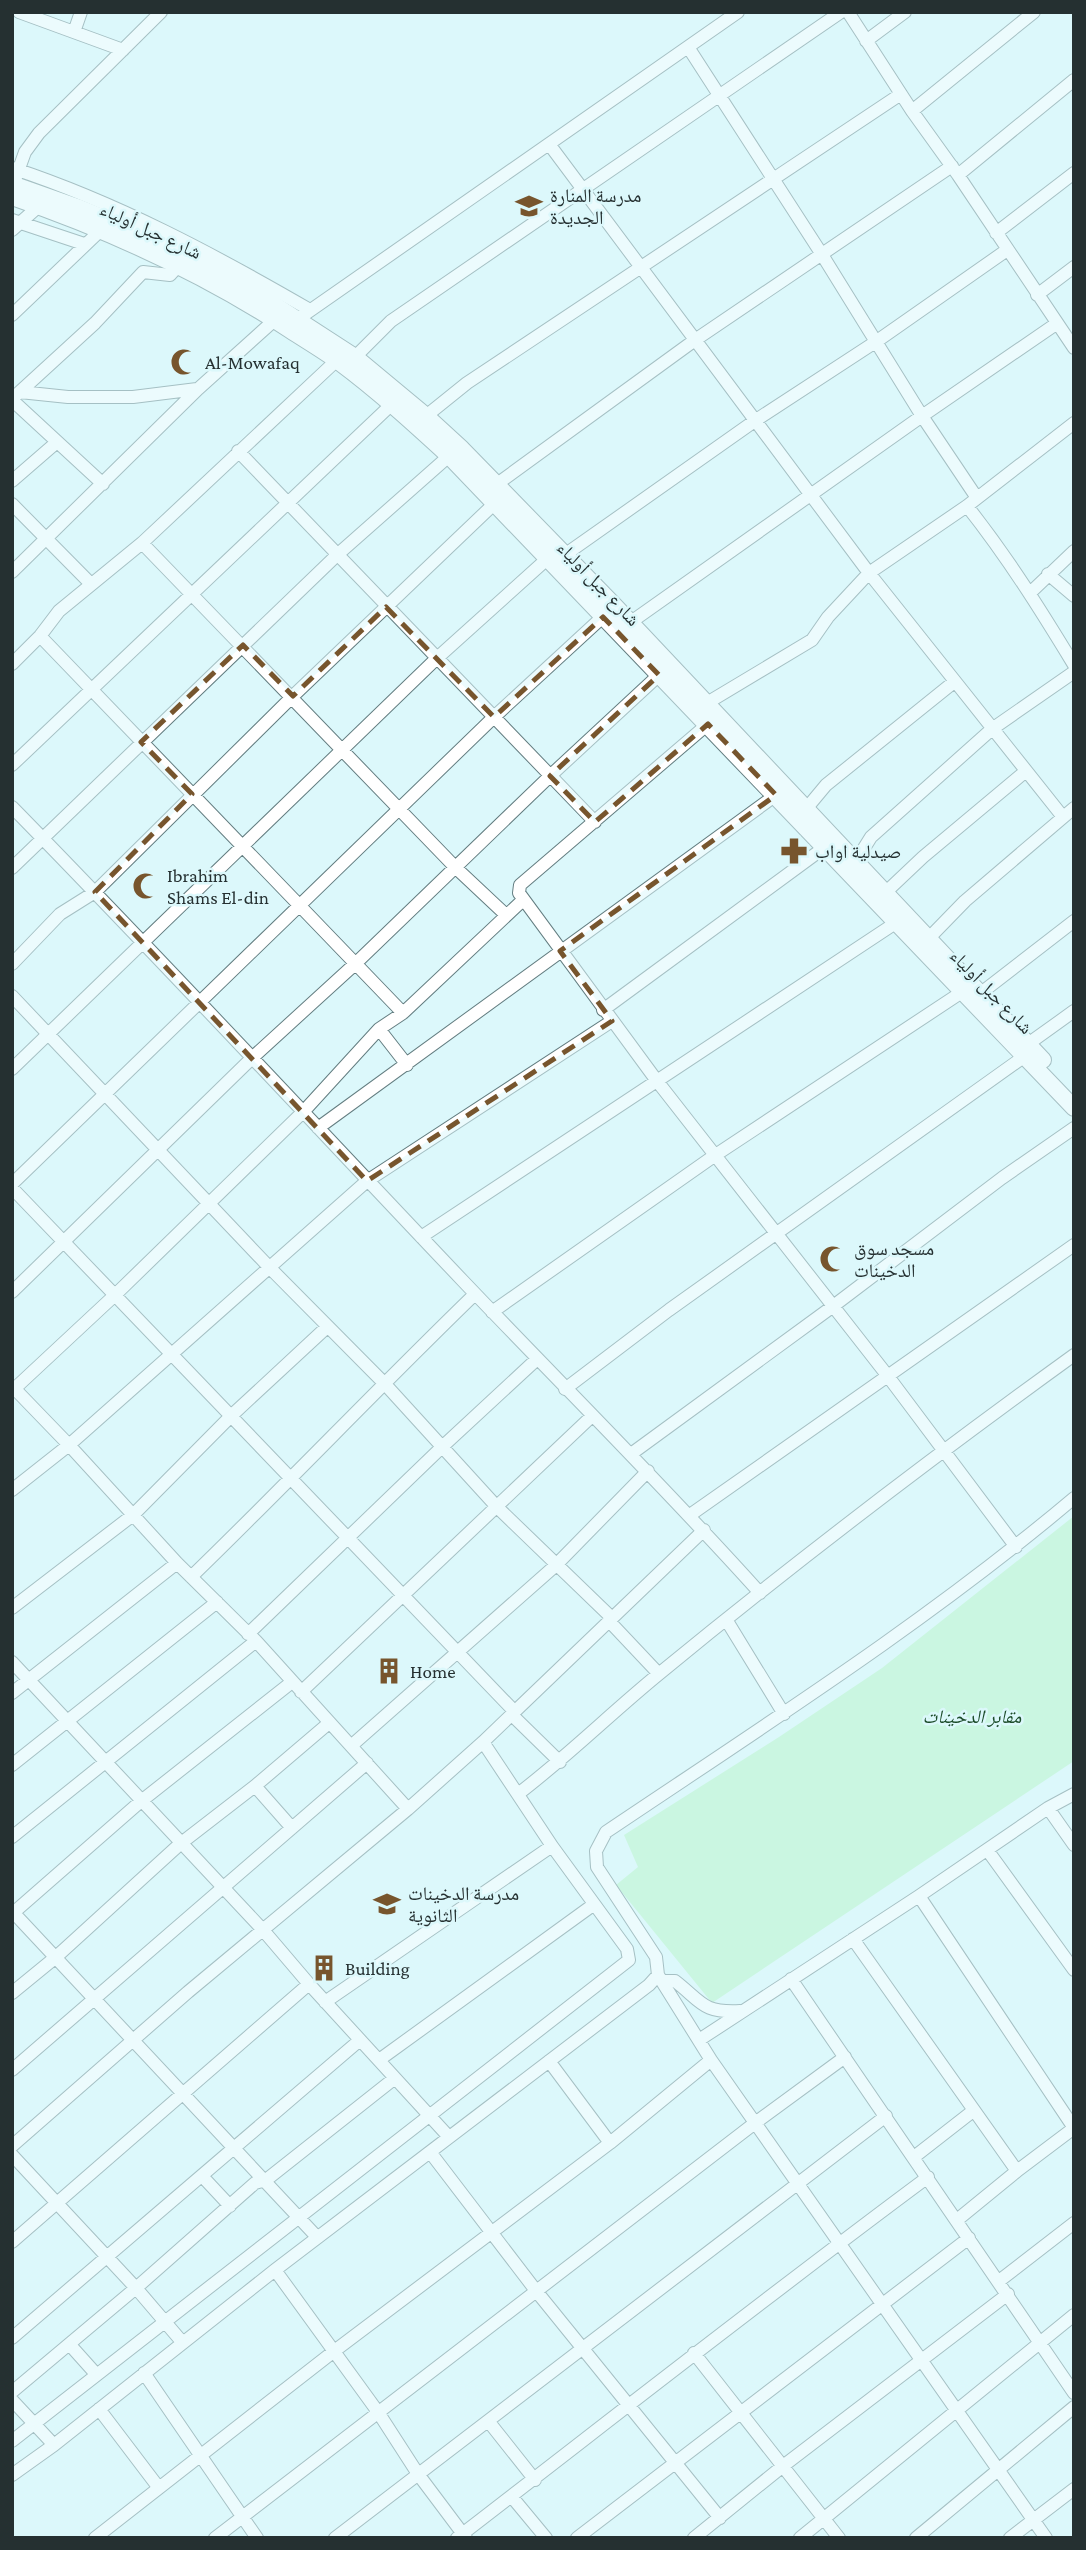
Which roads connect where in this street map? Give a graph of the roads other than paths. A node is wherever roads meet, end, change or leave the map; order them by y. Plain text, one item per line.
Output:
1 (19, 12) edge
2 (81, 12) edge
3 (161, 12) edge
4 (737, 12) edge
5 (841, 12) edge
6 (848, 12) edge
7 (905, 12) edge
8 (1034, 12) edge
9 (75, 32) junction
10 (866, 41) junction
11 (688, 47) junction
12 (123, 50) junction
13 (1074, 80) edge
14 (901, 93) junction
15 (719, 96) junction
16 (912, 111) junction
17 (549, 144) junction
18 (955, 170) junction
19 (1074, 173) edge
20 (773, 178) junction
21 (14, 180) edge
22 (582, 191) junction
23 (39, 206) junction
24 (15, 224) edge
25 (102, 229) junction
26 (996, 233) junction
27 (84, 244) junction
28 (1007, 250) junction
29 (821, 253) junction
30 (179, 265) junction
31 (640, 267) junction
32 (1074, 267) edge
33 (1037, 295) junction
34 (12, 315) edge
35 (279, 315) junction
36 (304, 315) junction
37 (1056, 324) junction
38 (695, 340) junction
39 (877, 341) junction
40 (1074, 348) edge
41 (355, 357) junction
42 (337, 360) junction
43 (198, 389) junction
44 (15, 397) edge
45 (392, 404) junction
46 (426, 416) junction
47 (922, 416) junction
48 (756, 420) junction
49 (1074, 423) edge
50 (57, 442) junction
51 (237, 451) junction
52 (449, 456) junction
53 (12, 481) edge
54 (103, 484) junction
55 (497, 484) junction
56 (812, 493) junction
57 (972, 502) junction
58 (286, 503) junction
59 (12, 504) edge
60 (494, 504) junction
61 (46, 538) junction
62 (142, 542) junction
63 (1074, 551) edge
64 (566, 554) junction
65 (337, 555) junction
66 (547, 559) junction
67 (12, 572) edge
68 (869, 573) junction
69 (1048, 575) junction
70 (90, 583) junction
71 (1031, 592) junction
72 (191, 593) junction
73 (1074, 596) edge
74 (386, 607) junction
75 (609, 611) junction
76 (631, 622) junction
77 (40, 636) junction
78 (243, 645) junction
79 (436, 659) junction
80 (12, 664) edge
81 (1074, 665) edge
82 (1074, 672) edge
83 (659, 675) junction
84 (954, 682) junction
85 (91, 690) junction
86 (293, 696) junction
87 (707, 703) junction
88 (494, 717) junction
89 (708, 724) junction
90 (992, 729) junction
91 (141, 743) junction
92 (342, 749) junction
93 (12, 765) edge
94 (1026, 771) junction
95 (550, 776) junction
96 (192, 794) junction
97 (776, 795) junction
98 (12, 807) edge
99 (398, 808) junction
100 (806, 808) junction
101 (1074, 808) edge
102 (1063, 817) junction
103 (595, 822) junction
104 (44, 839) junction
105 (242, 847) junction
106 (825, 847) junction
107 (856, 861) junction
108 (12, 868) edge
109 (456, 868) junction
110 (95, 892) junction
111 (886, 892) junction
112 (523, 900) junction
113 (301, 906) junction
114 (506, 915) junction
115 (1074, 921) edge
116 (897, 922) junction
117 (929, 938) junction
118 (144, 942) junction
119 (560, 951) junction
120 (944, 963) junction
121 (12, 964) edge
122 (355, 964) junction
123 (962, 992) junction
124 (981, 993) junction
125 (12, 996) edge
126 (201, 1002) junction
127 (603, 1010) junction
128 (1074, 1011) edge
129 (403, 1013) junction
130 (612, 1021) junction
131 (379, 1029) junction
132 (49, 1035) junction
133 (1027, 1050) junction
134 (252, 1058) junction
135 (407, 1065) junction
136 (12, 1069) edge
137 (657, 1081) junction
138 (1074, 1092) edge
139 (105, 1093) junction
140 (1074, 1108) edge
141 (304, 1111) junction
142 (318, 1128) junction
143 (1074, 1128) edge
144 (158, 1149) junction
145 (714, 1156) junction
146 (367, 1181) junction
147 (12, 1186) edge
148 (207, 1202) junction
149 (776, 1235) junction
150 (421, 1237) junction
151 (62, 1242) junction
152 (1074, 1245) edge
153 (270, 1268) junction
154 (12, 1292) edge
155 (475, 1294) junction
156 (115, 1295) junction
157 (832, 1307) junction
158 (492, 1312) junction
159 (327, 1327) junction
160 (172, 1355) junction
161 (1074, 1355) edge
162 (537, 1359) junction
163 (887, 1375) junction
164 (384, 1382) junction
165 (13, 1389) edge
166 (565, 1389) junction
167 (231, 1416) junction
168 (592, 1416) junction
169 (69, 1445) junction
170 (442, 1447) junction
171 (943, 1450) junction
172 (631, 1454) junction
173 (648, 1471) junction
174 (292, 1479) junction
175 (12, 1490) edge
176 (1074, 1498) edge
177 (497, 1507) junction
178 (133, 1515) junction
179 (690, 1515) junction
180 (704, 1530) junction
181 (347, 1539) junction
182 (1016, 1548) junction
183 (177, 1563) junction
184 (555, 1566) junction
185 (191, 1577) junction
186 (760, 1593) junction
187 (404, 1597) junction
188 (217, 1602) junction
189 (12, 1608) edge
190 (611, 1620) junction
191 (727, 1621) junction
192 (252, 1637) junction
193 (459, 1652) junction
194 (12, 1662) edge
195 (659, 1674) junction
196 (29, 1680) junction
197 (292, 1682) junction
198 (301, 1692) junction
199 (12, 1693) edge
200 (513, 1713) junction
201 (784, 1714) junction
202 (67, 1723) junction
203 (329, 1723) junction
204 (483, 1742) junction
205 (351, 1746) junction
206 (560, 1762) junction
207 (105, 1763) junction
208 (367, 1763) junction
209 (12, 1765) edge
210 (255, 1786) junction
211 (518, 1794) junction
212 (1074, 1794) edge
213 (140, 1802) junction
214 (1048, 1808) junction
215 (408, 1809) junction
216 (292, 1828) junction
217 (12, 1837) edge
218 (180, 1844) junction
219 (1074, 1845) edge
220 (552, 1846) junction
221 (988, 1851) junction
222 (221, 1888) junction
223 (919, 1896) junction
224 (593, 1905) junction
225 (13, 1912) edge
226 (263, 1930) junction
227 (853, 1939) junction
228 (56, 1957) junction
229 (1074, 1970) edge
230 (661, 1978) junction
231 (791, 1979) junction
232 (309, 1984) junction
233 (12, 1993) edge
234 (94, 1998) junction
235 (325, 2002) junction
236 (741, 2010) junction
237 (359, 2040) junction
238 (699, 2040) junction
239 (132, 2041) junction
240 (845, 2057) junction
241 (379, 2060) junction
242 (711, 2060) junction
243 (549, 2061) junction
244 (12, 2070) edge
245 (395, 2078) junction
246 (182, 2093) junction
247 (973, 2111) junction
248 (429, 2114) junction
249 (886, 2116) junction
250 (755, 2123) junction
251 (1074, 2128) edge
252 (449, 2137) junction
253 (610, 2143) junction
254 (12, 2146) edge
255 (234, 2148) junction
256 (430, 2152) junction
257 (12, 2155) edge
258 (914, 2157) junction
259 (1017, 2171) junction
260 (202, 2176) junction
261 (928, 2177) junction
262 (266, 2180) junction
263 (799, 2184) junction
264 (57, 2203) junction
265 (230, 2206) junction
266 (299, 2218) junction
267 (957, 2220) junction
268 (1074, 2223) edge
269 (493, 2233) junction
270 (317, 2237) junction
271 (969, 2238) junction
272 (12, 2242) edge
273 (840, 2243) junction
274 (106, 2256) junction
275 (275, 2270) junction
276 (999, 2281) junction
277 (136, 2288) junction
278 (537, 2292) junction
279 (1008, 2294) junction
280 (883, 2306) junction
281 (1074, 2315) edge
282 (165, 2321) junction
283 (12, 2338) edge
284 (1040, 2342) junction
285 (183, 2343) junction
286 (70, 2345) junction
287 (584, 2349) junction
288 (333, 2352) junction
289 (694, 2353) junction
290 (921, 2360) junction
291 (144, 2373) junction
292 (96, 2374) junction
293 (12, 2392) edge
294 (1074, 2393) edge
295 (12, 2400) edge
296 (629, 2405) junction
297 (1074, 2407) edge
298 (99, 2409) junction
299 (956, 2409) junction
300 (378, 2412) junction
301 (741, 2414) junction
302 (489, 2422) junction
303 (34, 2423) junction
304 (12, 2441) edge
305 (54, 2445) junction
306 (201, 2454) junction
307 (676, 2464) junction
308 (783, 2466) junction
309 (998, 2469) junction
310 (418, 2474) junction
311 (12, 2475) edge
312 (534, 2480) junction
313 (159, 2488) junction
314 (1074, 2489) edge
315 (512, 2497) junction
316 (242, 2516) junction
317 (720, 2518) junction
318 (823, 2519) junction
319 (1033, 2520) junction
320 (462, 2536) edge
321 (94, 2538) edge
322 (215, 2538) edge
323 (257, 2538) edge
324 (335, 2538) edge
325 (546, 2538) edge
326 (577, 2538) edge
327 (695, 2538) edge
328 (800, 2538) edge
329 (839, 2538) edge
330 (916, 2538) edge
331 (1010, 2538) edge
332 (1046, 2538) edge

1 - 9 street
2 - 9 street
3 - 12 street
4 - 11 street
5 - 15 street
6 - 10 street
7 - 10 street
8 - 16 street
9 - 12 street
10 - 14 street
11 - 15 street
11 - 17 street
12 - 21 street
13 - 18 street
14 - 16 street
14 - 20 street
15 - 20 street
15 - 22 street
16 - 18 street
17 - 22 street
17 - 36 street
18 - 26 street
18 - 29 street
19 - 26 street
20 - 29 street
20 - 31 street
21 - 23 main road, شارع جبل أولياء
21 - 35 main road, شارع جبل أولياء
21 - 36 street
22 - 31 street
22 - 41 street
23 - 24 street
23 - 25 main road, شارع جبل أولياء
24 - 27 street
25 - 27 street
25 - 30 main road, شارع جبل أولياء
26 - 28 street
27 - 34 street
28 - 33 street
28 - 39 street
29 - 38 street
29 - 39 street
30 - 35 main road, شارع جبل أولياء
30 - 44 street
31 - 38 street
31 - 46 street
32 - 33 street
33 - 37 street
35 - 36 main road, شارع جبل أولياء
35 - 42 main road, شارع جبل أولياء
35 - 43 street
36 - 41 main road, شارع جبل أولياء
37 - 40 street
37 - 47 street
38 - 48 street
38 - 55 street
39 - 47 street
39 - 48 street
41 - 46 main road, شارع جبل أولياء
42 - 45 main road, شارع جبل أولياء
42 - 51 street
43 - 44 street
43 - 54 street
44 - 50 street
45 - 52 main road, شارع جبل أولياء
45 - 58 street
46 - 55 main road, شارع جبل أولياء
47 - 56 street
47 - 57 street
48 - 56 street
48 - 64 street
49 - 57 street
50 - 53 street
50 - 54 street
51 - 58 street
51 - 62 street
52 - 60 main road, شارع جبل أولياء
52 - 65 street
54 - 61 street
55 - 64 main road, شارع جبل أولياء
56 - 68 street
56 - 76 street
57 - 68 street
57 - 71 street
58 - 65 street
58 - 72 street
59 - 61 street
60 - 66 main road, شارع جبل أولياء
60 - 74 street
61 - 67 street
61 - 70 street
62 - 70 street
62 - 72 street
63 - 69 street
64 - 75 main road, شارع جبل أولياء
65 - 74 street
65 - 78 street
66 - 75 main road, شارع جبل أولياء
66 - 79 street
68 - 84 street
68 - 87 street
69 - 71 street
69 - 73 street
70 - 77 street
71 - 81 street
72 - 78 street
72 - 85 street
74 - 79 street
74 - 86 street
75 - 76 main road, شارع جبل أولياء
75 - 83 main road, شارع جبل أولياء
75 - 88 street
76 - 87 main road, شارع جبل أولياء
77 - 80 street
77 - 85 street
78 - 86 street
78 - 91 street
79 - 88 street
79 - 92 street
82 - 90 street
83 - 89 main road, شارع جبل أولياء
83 - 95 street
84 - 90 street
84 - 100 street
85 - 91 street
85 - 93 street
86 - 92 street
86 - 96 street
87 - 100 main road, شارع جبل أولياء
88 - 95 street
88 - 99 street
89 - 97 main road, شارع جبل أولياء
89 - 103 street
90 - 94 street
90 - 107 street
91 - 96 street
91 - 104 street
92 - 99 street
92 - 105 street
94 - 102 street
94 - 111 street
95 - 103 street
95 - 109 street
96 - 105 street
96 - 110 street
97 - 106 main road, شارع جبل أولياء
97 - 119 street
98 - 104 street
99 - 109 street
99 - 113 street
100 - 107 main road, شارع جبل أولياء
101 - 102 street
102 - 117 street
103 - 112 street
104 - 108 street
104 - 110 street
105 - 113 street
105 - 118 street
106 - 116 main road, شارع جبل أولياء
106 - 127 street
107 - 111 main road, شارع جبل أولياء
109 - 114 street
109 - 122 street
110 - 118 street
110 - 121 street
111 - 117 main road, شارع جبل أولياء
112 - 114 street
112 - 119 street
113 - 122 street
113 - 126 street
114 - 129 street
115 - 124 street
116 - 120 main road, شارع جبل أولياء
116 - 137 street
117 - 120 main road, شارع جبل أولياء
118 - 126 street
118 - 132 street
119 - 127 street
119 - 135 street
120 - 123 main road, شارع جبل أولياء
120 - 124 main road, شارع جبل أولياء
122 - 129 street
122 - 134 street
123 - 133 main road, شارع جبل أولياء
123 - 145 street
124 - 133 main road, شارع جبل أولياء
125 - 132 street
126 - 134 street
126 - 139 street
127 - 130 street
128 - 133 street
129 - 131 street
130 - 137 street
130 - 146 street
131 - 135 street
131 - 141 street
132 - 136 street
132 - 139 street
133 - 138 main road, شارع جبل أولياء
133 - 140 main road, شارع جبل أولياء
133 - 149 street
134 - 141 street
134 - 144 street
135 - 142 street
137 - 145 street
137 - 150 street
139 - 144 street
139 - 147 street
141 - 142 street
141 - 148 street
142 - 146 street
143 - 157 street
144 - 148 street
144 - 151 street
145 - 149 street
145 - 158 street
146 - 150 street
146 - 153 street
147 - 151 street
148 - 153 street
148 - 156 street
149 - 157 street
149 - 166 street
150 - 155 street
151 - 154 street
151 - 156 street
152 - 163 street
153 - 159 street
153 - 160 street
155 - 158 street
155 - 164 street
156 - 160 street
156 - 165 street
157 - 163 street
157 - 172 street
158 - 162 street
159 - 164 street
159 - 167 street
160 - 167 street
160 - 169 street
161 - 171 street
162 - 166 street
162 - 170 street
163 - 171 street
163 - 179 street
164 - 170 street
164 - 174 street
165 - 169 street
166 - 168 street
167 - 174 street
167 - 178 street
168 - 172 street
168 - 177 street
169 - 175 street
169 - 178 street
170 - 177 street
170 - 181 street
171 - 182 street
171 - 186 street
172 - 173 street
173 - 179 street
173 - 184 street
174 - 181 street
174 - 185 street
176 - 182 street
177 - 184 street
177 - 187 street
178 - 183 street
178 - 189 street
179 - 180 street
180 - 186 street
180 - 190 street
181 - 187 street
181 - 192 street
182 - 201 street
183 - 185 street
183 - 196 street
184 - 190 street
184 - 193 street
185 - 188 street
186 - 191 street
187 - 193 street
187 - 198 street
188 - 192 street
188 - 202 street
190 - 195 street
190 - 200 street
191 - 195 street
191 - 201 street
192 - 197 street
192 - 207 street
193 - 200 street
193 - 205 street
194 - 196 street
195 - 206 street
196 - 199 street
196 - 202 street
197 - 198 street
197 - 213 street
198 - 203 street
200 - 204 street
200 - 206 street
201 - 230 street
202 - 207 street
202 - 209 street
203 - 205 street
203 - 210 street
204 - 211 street
204 - 215 street
205 - 208 street
206 - 211 street
207 - 213 street
207 - 217 street
208 - 215 street
208 - 216 street
210 - 216 street
210 - 218 street
211 - 220 street
212 - 214 street
213 - 218 street
213 - 225 street
214 - 219 street
214 - 221 street
215 - 226 street
216 - 222 street
218 - 222 street
218 - 228 street
220 - 224 street
220 - 235 street
221 - 223 street
221 - 229 street
222 - 226 street
222 - 234 street
223 - 227 street
223 - 251 street
224 - 241 street
224 - 248 street
225 - 228 street
226 - 232 street
226 - 239 street
227 - 231 street
227 - 247 street
228 - 233 street
228 - 234 street
230 - 236 street
230 - 238 street
230 - 243 street
231 - 236 street
231 - 240 street
232 - 235 street
232 - 246 street
234 - 239 street
234 - 244 street
235 - 237 street
236 - 238 street
237 - 241 street
237 - 255 street
238 - 242 street
239 - 246 street
239 - 254 street
240 - 249 street
240 - 250 street
241 - 245 street
242 - 250 street
242 - 253 street
243 - 252 street
243 - 253 street
245 - 248 street
245 - 262 street
246 - 255 street
246 - 264 street
247 - 258 street
247 - 259 street
248 - 252 street
248 - 266 street
249 - 258 street
249 - 263 street
250 - 263 street
250 - 278 street
251 - 259 street
252 - 256 street
253 - 269 street
255 - 260 street
255 - 262 street
256 - 269 street
256 - 270 street
257 - 264 street
258 - 261 street
259 - 267 street
260 - 265 street
260 - 274 street
261 - 267 street
261 - 273 street
262 - 265 street
262 - 266 street
263 - 273 street
263 - 287 street
264 - 272 street
264 - 274 street
265 - 277 street
266 - 270 street
266 - 282 street
267 - 271 street
268 - 276 street
269 - 278 street
269 - 288 street
270 - 275 street
271 - 276 street
271 - 280 street
273 - 280 street
273 - 289 street
274 - 277 street
274 - 283 street
275 - 285 street
275 - 288 street
276 - 279 street
277 - 282 street
277 - 286 street
278 - 287 street
278 - 300 street
279 - 284 street
279 - 290 street
280 - 290 street
280 - 301 street
281 - 284 street
282 - 285 street
282 - 292 street
284 - 294 street
284 - 299 street
285 - 291 street
286 - 292 street
286 - 293 street
287 - 296 street
287 - 302 street
288 - 300 street
288 - 306 street
289 - 296 street
289 - 301 street
290 - 299 street
290 - 308 street
291 - 298 street
291 - 306 street
292 - 303 street
295 - 303 street
296 - 307 street
296 - 312 street
297 - 309 street
298 - 305 street
298 - 313 street
299 - 309 street
299 - 318 street
300 - 310 street
300 - 316 street
301 - 307 street
301 - 308 street
302 - 310 street
302 - 312 street
303 - 304 street
303 - 305 street
305 - 311 street
306 - 313 street
306 - 316 street
307 - 317 street
307 - 326 street
308 - 317 street
308 - 318 street
309 - 319 street
309 - 330 street
310 - 320 street
310 - 324 street
312 - 315 street
313 - 321 street
314 - 319 street
315 - 320 street
315 - 325 street
316 - 322 street
316 - 323 street
317 - 327 street
318 - 328 street
318 - 329 street
319 - 331 street
319 - 332 street

